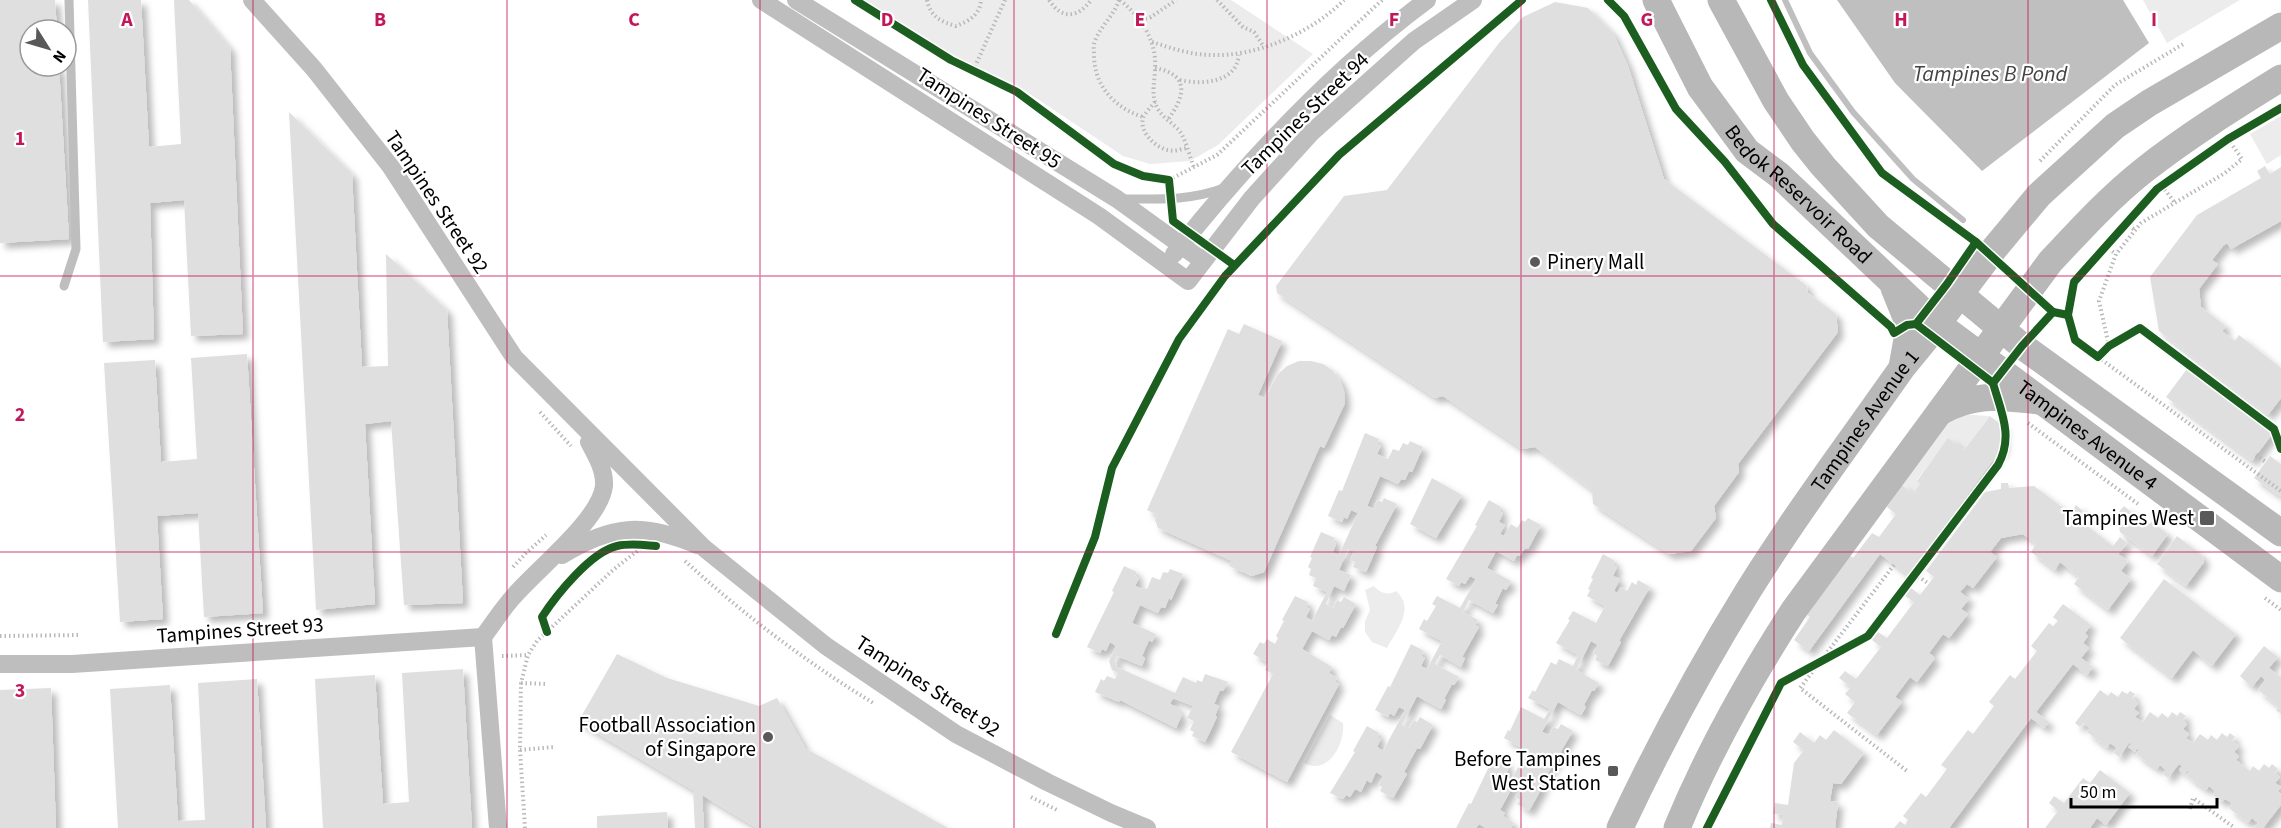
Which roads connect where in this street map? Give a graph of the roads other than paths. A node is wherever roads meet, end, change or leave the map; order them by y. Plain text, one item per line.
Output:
1 (69, 0) edge
2 (252, 0) edge
3 (761, 0) edge
4 (796, 0) edge
5 (1427, 0) edge
6 (1473, 0) edge
7 (1656, 0) edge
8 (1721, 0) edge
9 (2273, 31) edge
10 (2281, 77) edge
11 (1231, 185) junction
12 (1117, 199) junction
13 (1180, 246) junction
14 (1203, 261) junction
15 (1165, 265) junction
16 (1188, 281) joint
17 (1893, 284) junction
18 (64, 286) dead end
19 (1959, 295) junction
20 (1938, 324) junction
21 (2002, 329) junction
22 (1981, 357) junction
23 (1902, 368) junction
24 (2030, 409) junction
25 (1940, 412) junction
26 (584, 429) junction
27 (2281, 533) edge
28 (704, 548) junction
29 (544, 566) junction
30 (2271, 587) edge
31 (484, 646) junction
32 (0, 664) edge
33 (498, 828) edge
34 (1147, 828) edge
35 (1620, 828) edge
36 (1677, 828) edge

1 - 18 lane
2 - 26 street, Tampines Street 92
3 - 15 street, Tampines Street 95
4 - 12 street, Tampines Street 95
5 - 11 street, Tampines Street 94
6 - 14 street, Tampines Street 94
7 - 17 main road, Bedok Reservoir Road
8 - 19 main road, Bedok Reservoir Road
9 - 10 main road
9 - 19 main road, Tampines Avenue 1
10 - 21 main road
11 - 12 lane
11 - 13 street, Tampines Street 94
12 - 13 street, Tampines Street 95
13 - 14 street, Tampines Street 95
13 - 15 street, Tampines Street 94
14 - 16 street, Tampines Street 94
15 - 16 street, Tampines Street 95
17 - 20 main road, Bedok Reservoir Road
17 - 23 main road
19 - 20 main road, Tampines Avenue 1
19 - 21 main road, Bedok Reservoir Road
20 - 22 main road, Bedok Reservoir Road
20 - 23 main road, Tampines Avenue 1
21 - 22 main road
21 - 27 main road, Tampines Avenue 4
22 - 24 main road, Tampines Avenue 4
22 - 25 main road
23 - 35 main road, Tampines Avenue 1
24 - 25 main road
24 - 30 main road, Tampines Avenue 4
25 - 36 main road
26 - 28 street, Tampines Street 92
26 - 29 street, Tampines Street 92
28 - 29 street, Tampines Street 92
28 - 34 street, Tampines Street 92
29 - 31 street, Tampines Street 92
31 - 32 street, Tampines Street 93
31 - 33 street

